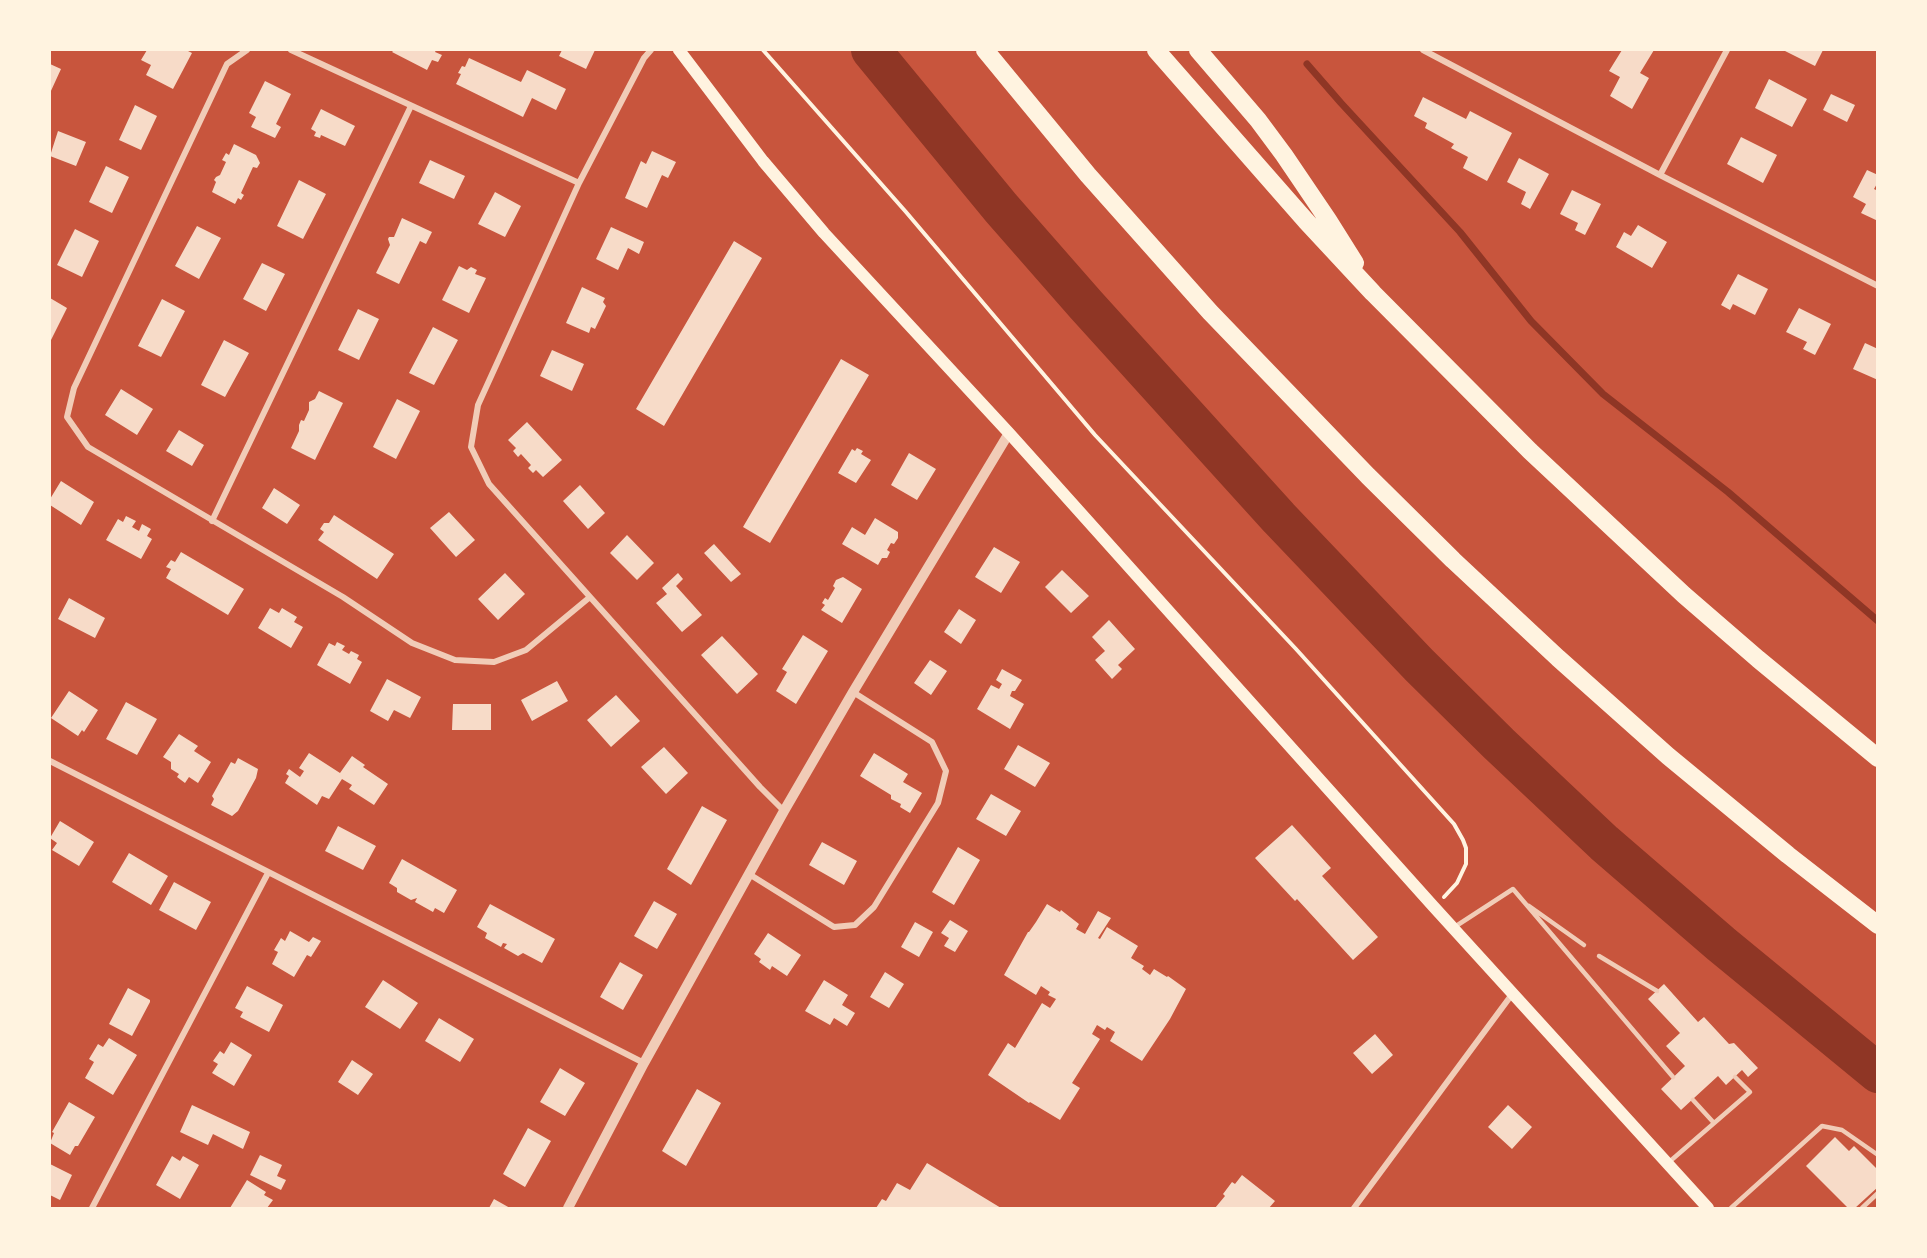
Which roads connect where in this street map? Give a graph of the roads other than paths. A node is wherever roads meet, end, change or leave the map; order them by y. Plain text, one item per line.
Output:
1 (247, 50) edge
2 (291, 50) edge
3 (651, 50) edge
4 (679, 50) edge
5 (986, 50) edge
6 (1156, 50) edge
7 (1198, 50) edge
8 (1423, 50) edge
9 (1727, 50) edge
10 (411, 106) junction
11 (1660, 175) junction
12 (579, 183) junction
13 (1878, 286) edge
14 (1373, 293) junction
15 (1009, 433) junction
16 (212, 520) junction
17 (590, 597) junction
18 (853, 692) junction
19 (1878, 758) edge
20 (50, 761) edge
21 (784, 811) junction
22 (268, 873) junction
23 (749, 874) junction
24 (1522, 900) junction
25 (1878, 926) edge
26 (1453, 928) junction
27 (1584, 945) dead end
28 (1599, 956) dead end
29 (1657, 991) dead end
30 (1514, 993) junction
31 (644, 1063) junction
32 (1673, 1077) dead end
33 (1735, 1077) dead end
34 (1693, 1100) dead end
35 (1714, 1123) junction
36 (1878, 1155) edge
37 (1668, 1164) junction
38 (1878, 1193) edge
39 (92, 1209) edge
40 (568, 1209) edge
41 (1354, 1209) edge
42 (1708, 1209) edge
43 (1731, 1209) edge
44 (1862, 1209) edge

1 - 16 street
2 - 10 street
3 - 12 street
4 - 15 main road
5 - 25 highway
6 - 14 highway
7 - 14 highway
8 - 11 street
9 - 11 street
10 - 12 street
10 - 16 street
11 - 13 street
12 - 17 street
14 - 19 highway
15 - 18 street
15 - 26 main road
16 - 17 street
17 - 21 street
18 - 21 street
18 - 23 street
20 - 22 street
21 - 23 street
22 - 31 street
22 - 39 street
23 - 31 street
24 - 26 lane
24 - 27 lane
24 - 32 lane
26 - 30 main road
28 - 29 lane
30 - 37 main road
30 - 41 street
31 - 40 street
33 - 35 lane
34 - 35 lane
35 - 37 lane
36 - 43 lane
37 - 42 main road
38 - 44 lane

